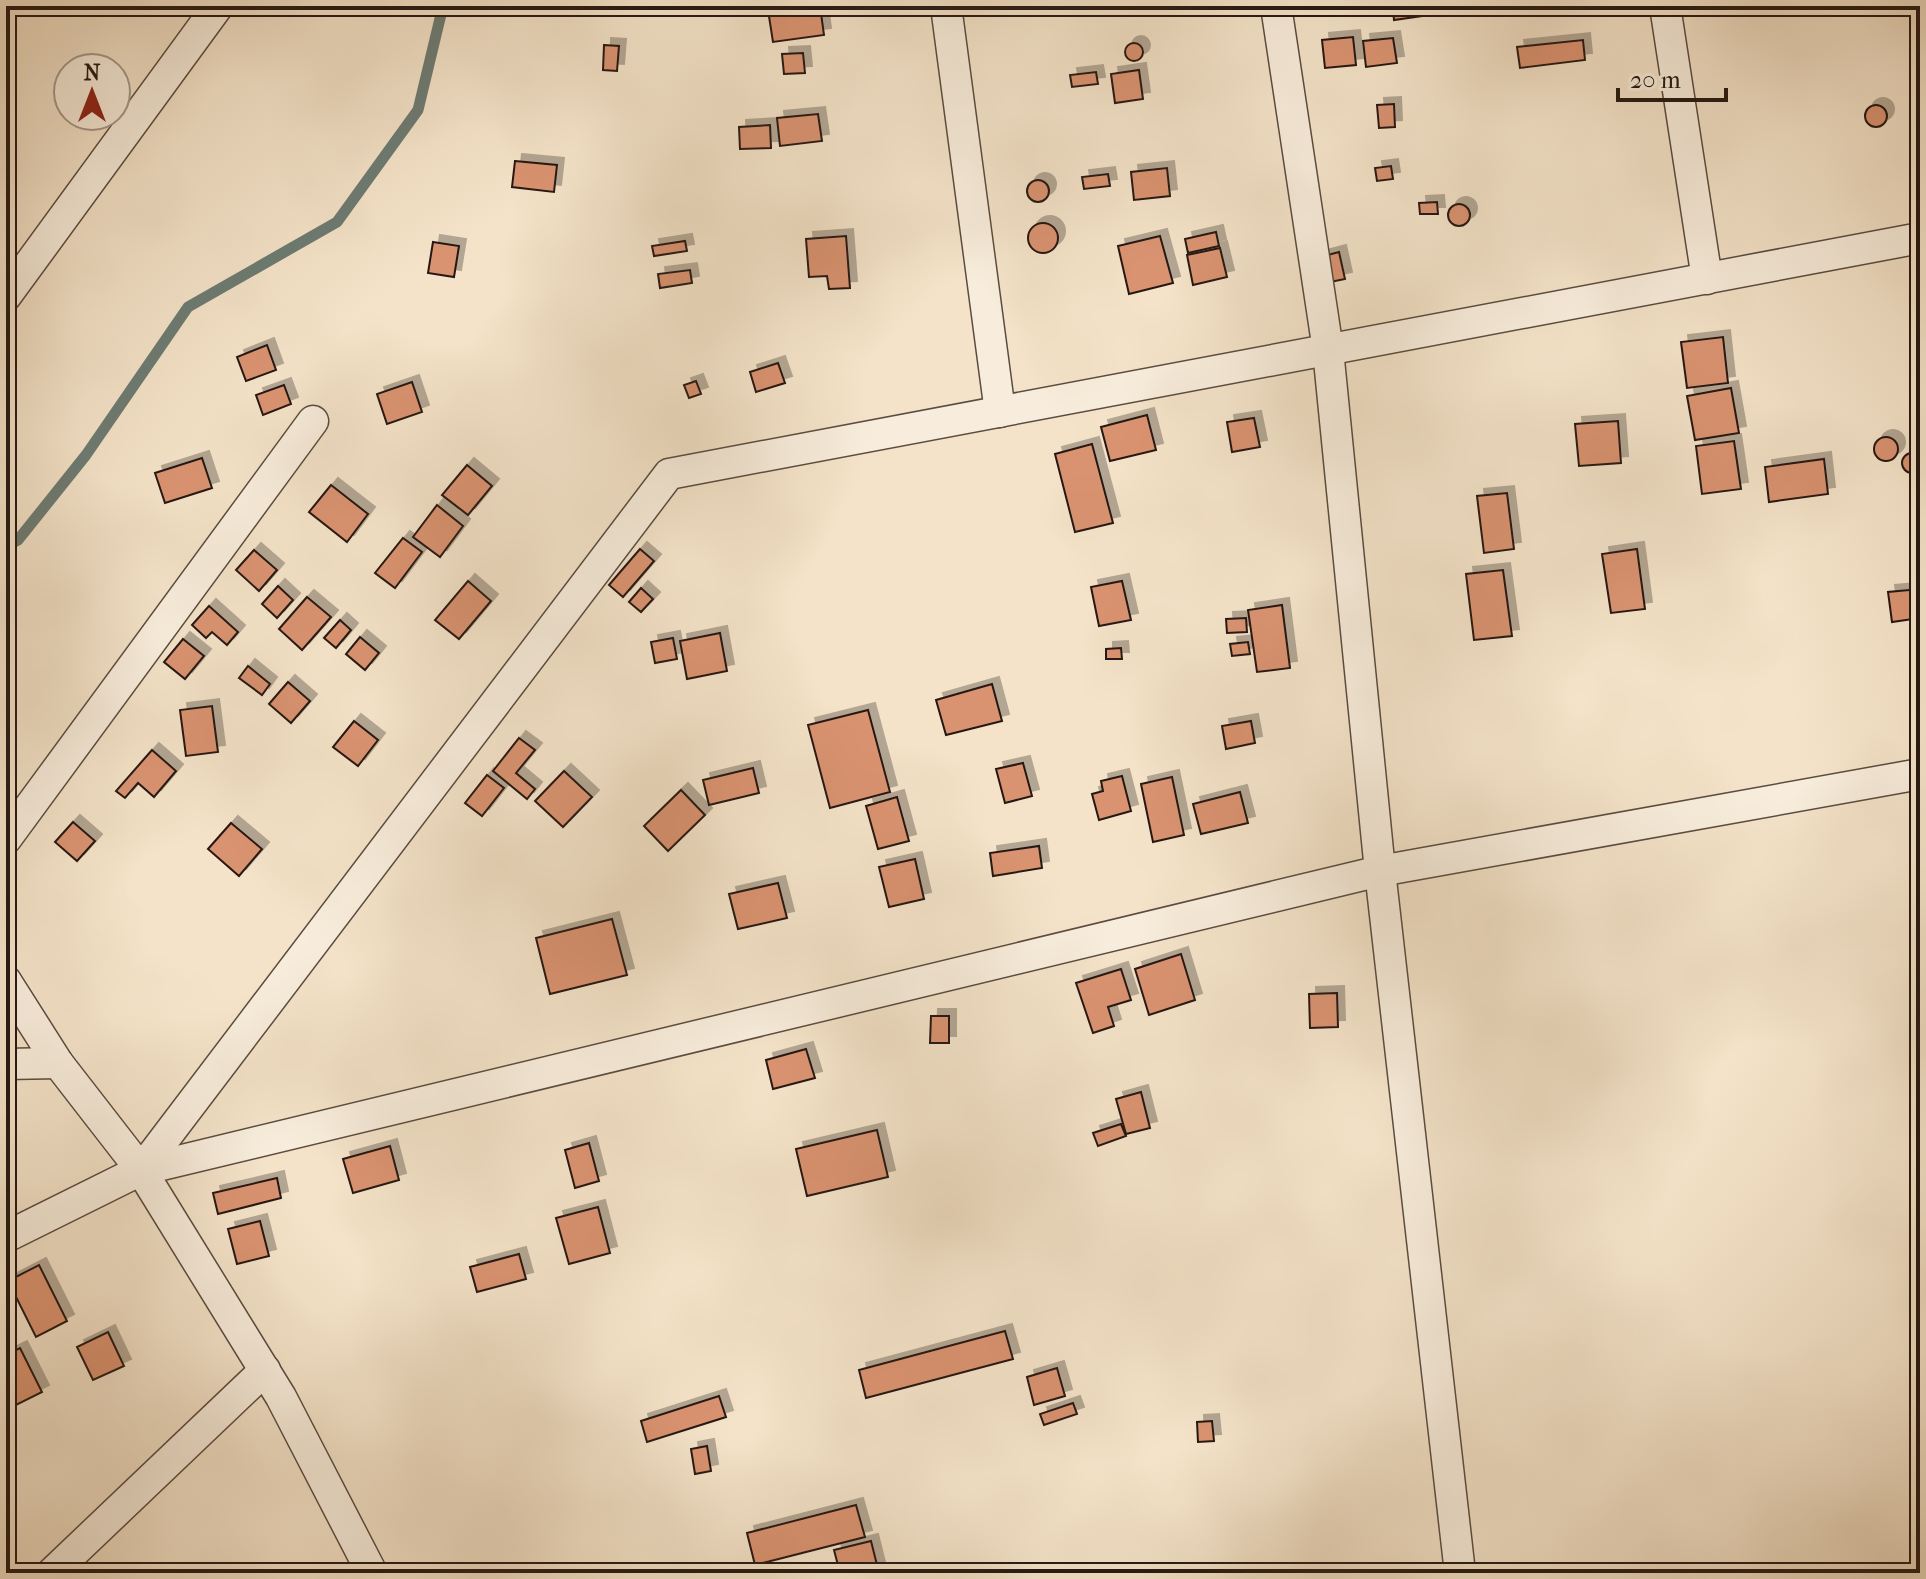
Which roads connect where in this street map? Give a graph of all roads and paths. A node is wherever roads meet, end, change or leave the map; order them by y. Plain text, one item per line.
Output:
1 (218, 6) edge
2 (946, 6) edge
3 (1276, 6) edge
4 (1665, 6) edge
5 (1920, 238) edge
6 (1707, 279) junction
7 (6, 296) edge
8 (1328, 350) junction
9 (1000, 412) junction
10 (313, 421) dead end
11 (1920, 774) edge
12 (6, 839) edge
13 (1380, 871) junction
14 (6, 981) edge
15 (58, 1063) junction
16 (6, 1064) edge
17 (141, 1170) junction
18 (6, 1237) edge
19 (265, 1370) junction
20 (52, 1573) edge
21 (372, 1573) edge
22 (1460, 1573) edge

1 - 7 street
2 - 9 street
3 - 8 street
4 - 6 street
5 - 6 street
6 - 8 street
8 - 9 street
8 - 13 street
9 - 17 street
10 - 12 street
11 - 13 street
13 - 17 street
13 - 22 street
14 - 15 street
15 - 16 street
15 - 17 street
17 - 18 street
17 - 19 street
19 - 20 street
19 - 21 street

